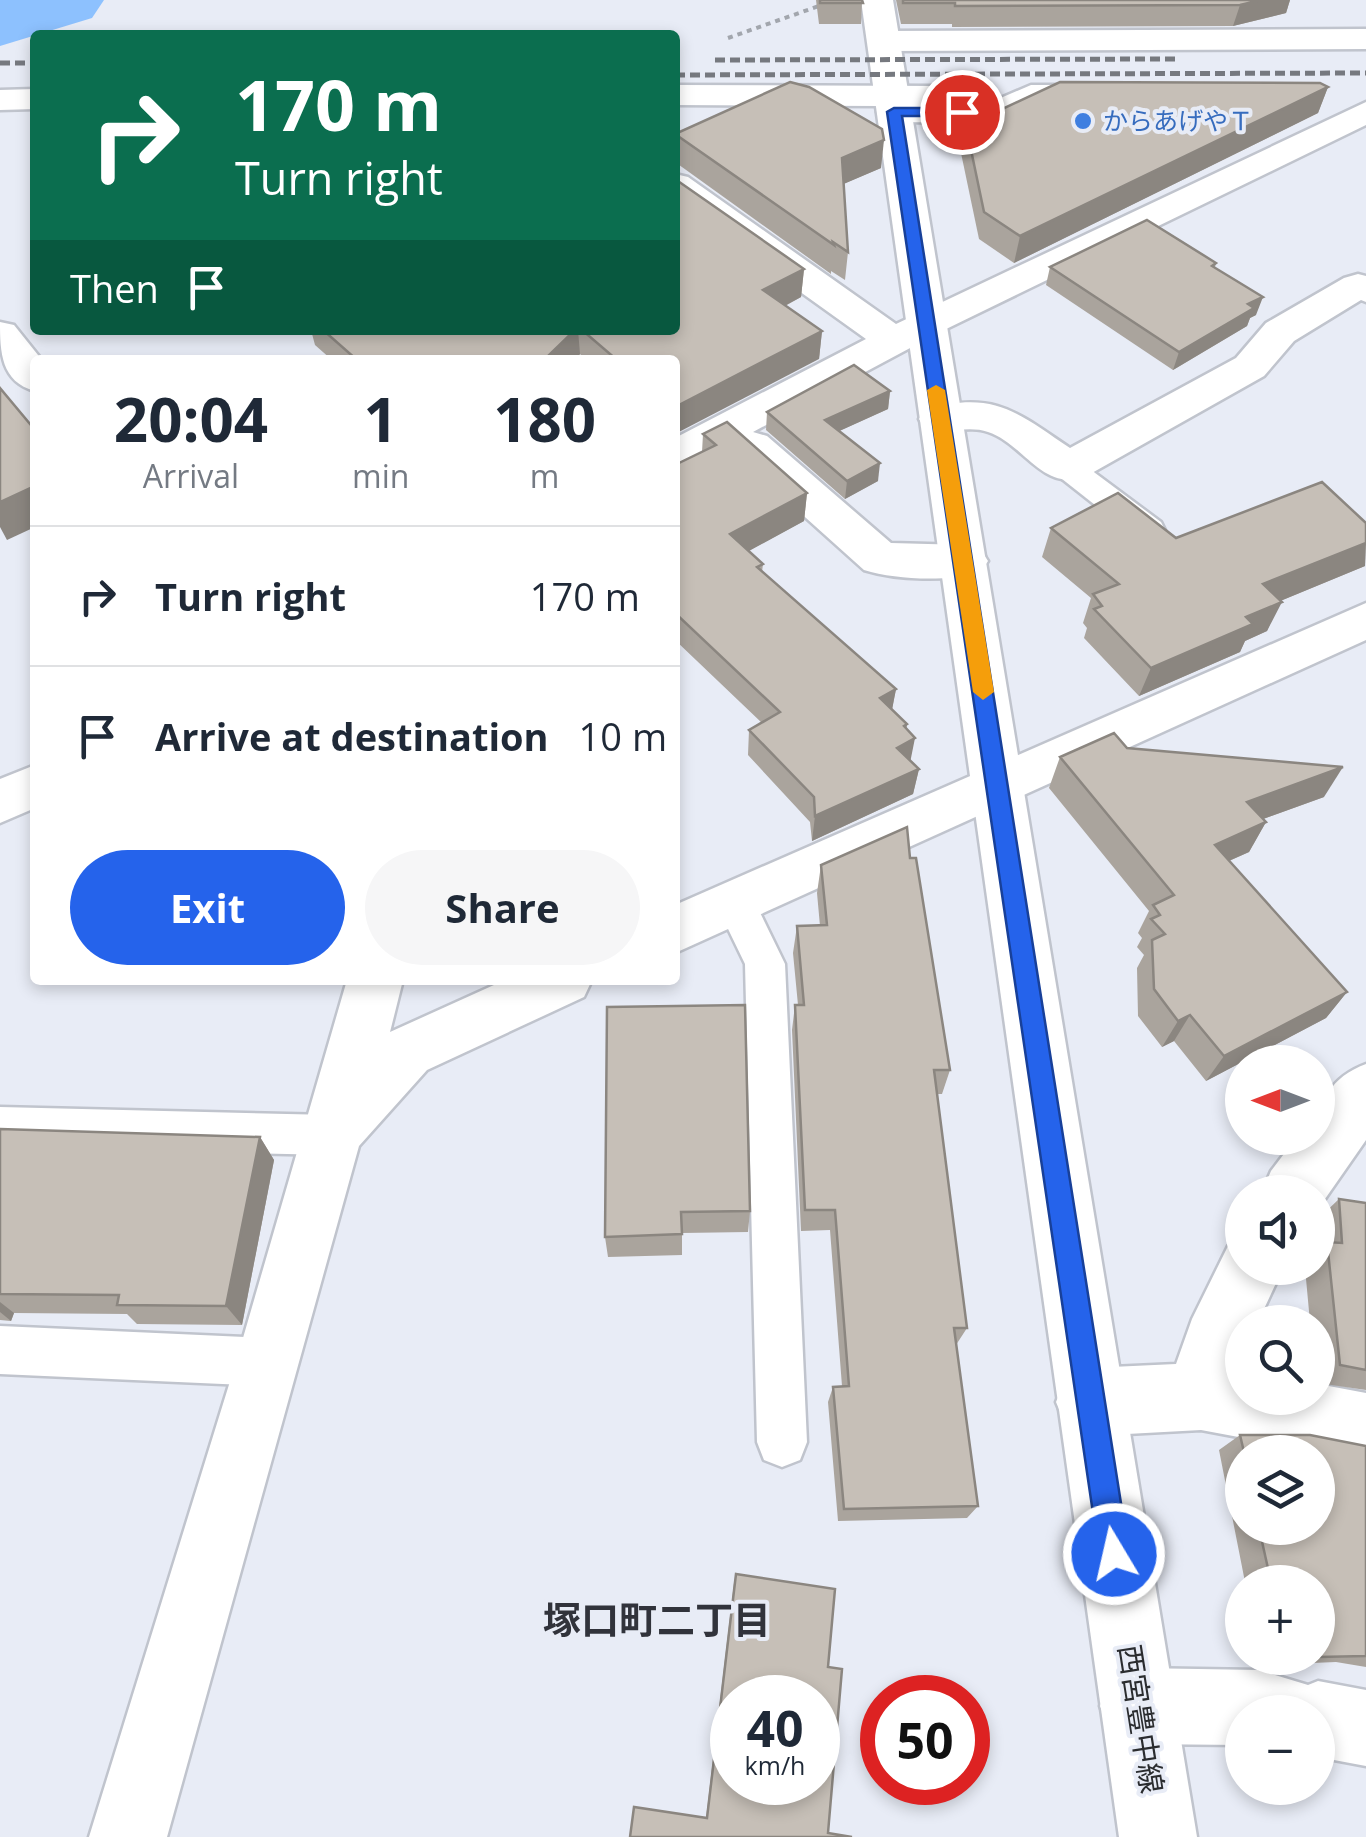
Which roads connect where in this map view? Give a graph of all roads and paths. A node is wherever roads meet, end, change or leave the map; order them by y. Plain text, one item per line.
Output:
1 (820, 6) edge
2 (1299, 10) dead end
3 (880, 20) edge
4 (1353, 39) edge
5 (713, 44) dead end
6 (680, 95) edge
7 (1130, 95) edge
8 (0, 100) edge
9 (30, 100) edge
10 (894, 104) junction
11 (1354, 112) edge
12 (680, 188) edge
13 (1366, 290) edge
14 (910, 332) junction
15 (32, 335) edge
16 (3, 344) edge
17 (30, 373) edge
18 (940, 418) junction
19 (731, 428) junction
20 (680, 454) edge
21 (1068, 468) junction
22 (1160, 539) edge
23 (965, 561) junction
24 (1366, 620) edge
25 (998, 784) junction
26 (30, 787) edge
27 (0, 802) edge
28 (735, 902) junction
29 (680, 928) edge
30 (374, 985) edge
31 (553, 985) edge
32 (1366, 1091) edge
33 (0, 1127) edge
34 (331, 1136) junction
35 (1305, 1175) edge
36 (1242, 1285) edge
37 (0, 1350) edge
38 (269, 1362) junction
39 (1201, 1396) junction
40 (1090, 1402) junction
41 (1366, 1427) edge
42 (782, 1442) dead end
43 (1138, 1706) junction
44 (1225, 1707) edge
45 (1335, 1722) edge
46 (1366, 1728) edge
47 (128, 1837) edge
48 (1158, 1837) edge

1 - 5 path
2 - 4 street
3 - 4 street
3 - 10 street, 西宮豊中線
6 - 10 street
7 - 10 street
8 - 9 street
10 - 14 street, 西宮豊中線
11 - 14 street
12 - 14 street
13 - 21 street
14 - 18 street, 西宮豊中線
14 - 19 street
15 - 16 street
16 - 17 street
18 - 21 street
18 - 23 street, 西宮豊中線
19 - 20 street
19 - 23 street
21 - 22 lane
23 - 25 street, 西宮豊中線
24 - 25 street
25 - 28 street
25 - 40 street, 西宮豊中線
26 - 27 street
28 - 29 street
28 - 42 lane
30 - 34 street
31 - 34 street
32 - 35 street
33 - 34 lane
34 - 38 street
36 - 39 street
37 - 38 lane
38 - 47 street
39 - 40 street
39 - 41 street
40 - 43 street, 西宮豊中線
43 - 44 street
43 - 48 street, 西宮豊中線
45 - 46 street

